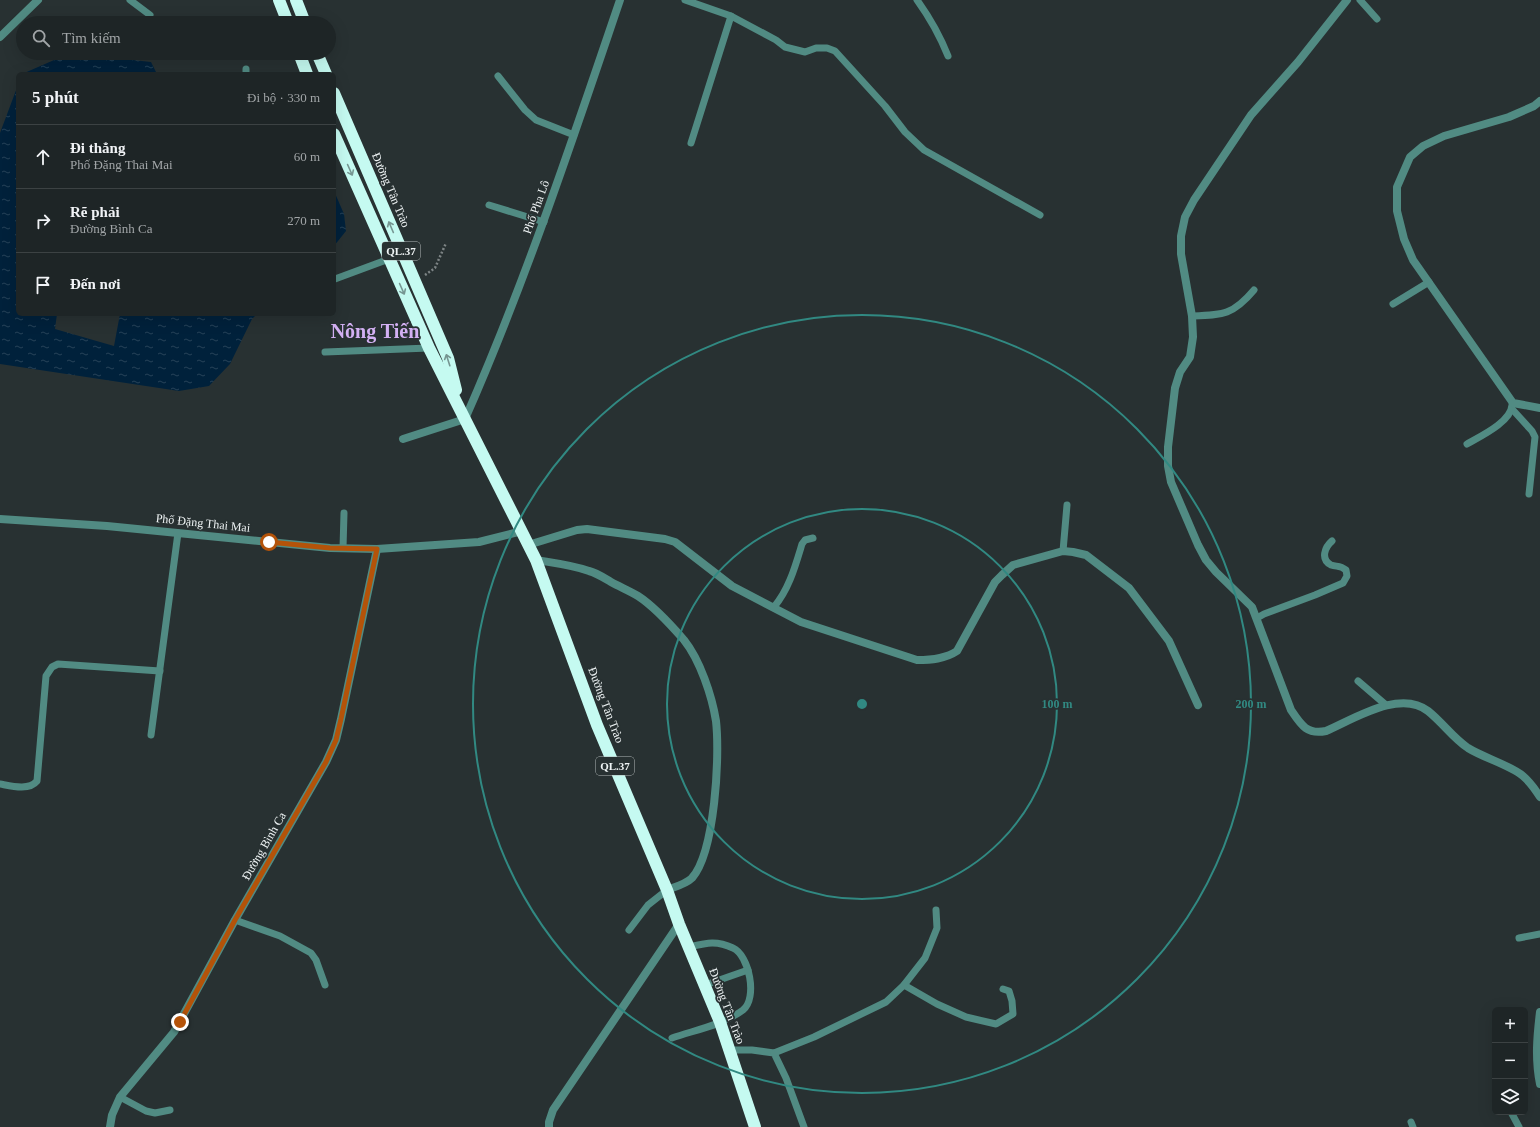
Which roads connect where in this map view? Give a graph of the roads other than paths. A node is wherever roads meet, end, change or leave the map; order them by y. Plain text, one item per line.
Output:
1 (38, 0) edge
2 (130, 0) edge
3 (279, 0) edge
4 (296, 0) edge
5 (620, 0) edge
6 (685, 0) edge
7 (917, 0) edge
8 (1347, 0) edge
9 (1360, 0) edge
10 (150, 15) dead end
11 (22, 16) edge
12 (285, 16) edge
13 (302, 16) edge
14 (731, 16) junction
15 (1377, 19) dead end
16 (16, 21) edge
17 (0, 37) edge
18 (948, 56) dead end
19 (302, 60) edge
20 (319, 60) edge
21 (307, 72) edge
22 (322, 72) edge
23 (498, 76) dead end
24 (336, 98) edge
25 (1540, 101) edge
26 (574, 135) junction
27 (336, 139) edge
28 (691, 143) dead end
29 (489, 205) dead end
30 (1040, 215) dead end
31 (544, 222) junction
32 (389, 258) junction
33 (336, 279) edge
34 (1429, 282) junction
35 (1254, 290) dead end
36 (1393, 304) dead end
37 (1192, 316) junction
38 (429, 348) junction
39 (325, 352) dead end
40 (1512, 406) junction
41 (1540, 408) edge
42 (463, 415) junction
43 (404, 439) dead end
44 (1467, 444) dead end
45 (1529, 494) dead end
46 (1067, 505) dead end
47 (344, 513) dead end
48 (0, 520) edge
49 (522, 531) junction
50 (178, 533) junction
51 (813, 538) dead end
52 (1332, 541) dead end
53 (528, 545) junction
54 (343, 548) junction
55 (377, 549) junction
56 (1063, 551) junction
57 (536, 560) junction
58 (774, 608) junction
59 (1257, 618) junction
60 (160, 671) junction
61 (1358, 681) dead end
62 (1198, 705) dead end
63 (1386, 705) junction
64 (151, 735) dead end
65 (0, 784) edge
66 (1540, 796) edge
67 (667, 890) junction
68 (936, 910) dead end
69 (235, 920) junction
70 (679, 924) junction
71 (629, 930) dead end
72 (1540, 934) edge
73 (1520, 938) dead end
74 (689, 947) junction
75 (748, 970) junction
76 (325, 985) dead end
77 (704, 985) junction
78 (904, 985) junction
79 (1003, 989) dead end
80 (1540, 1012) edge
81 (720, 1022) junction
82 (672, 1038) dead end
83 (729, 1050) junction
84 (774, 1053) junction
85 (1540, 1084) edge
86 (120, 1097) junction
87 (170, 1110) dead end
88 (1513, 1115) edge
89 (110, 1127) edge
90 (549, 1127) edge
91 (755, 1127) edge
92 (804, 1127) edge
93 (1519, 1127) edge

1 - 11 street
2 - 10 lane
3 - 12 highway
4 - 13 highway
5 - 26 street, Phố Pha Lô
6 - 14 lane
7 - 18 lane
8 - 37 street
9 - 15 lane
14 - 28 lane
14 - 30 lane
16 - 17 street
19 - 21 highway
20 - 22 highway
23 - 26 lane
42 -> 24 highway, Đường Tân Trào / QL.37
25 - 34 street
26 - 31 street, Phố Pha Lô
27 -> 32 highway, Đường Tân Trào / QL.37
29 - 31 lane
31 - 42 street, Phố Pha Lô
32 - 33 lane
32 -> 38 highway, Đường Tân Trào / QL.37
34 - 36 lane
34 - 40 street
35 - 37 lane
37 - 59 street
38 - 39 lane
38 - 42 highway, Đường Tân Trào / QL.37
40 - 41 street
40 - 44 lane
40 - 45 lane
42 - 43 street
42 - 49 highway, Đường Tân Trào / QL.37
46 - 56 lane
47 - 54 lane
48 - 50 street, Phố Đặng Thai Mai
49 - 53 highway, Đường Tân Trào / QL.37
49 - 55 street, Phố Đặng Thai Mai
50 - 54 street, Phố Đặng Thai Mai
50 - 60 lane
51 - 58 lane
52 - 59 lane
53 - 57 highway, Đường Tân Trào / QL.37
53 - 58 street
54 - 55 street, Phố Đặng Thai Mai
55 - 69 street, Đường Bình Ca
56 - 58 street
56 - 62 street
57 - 67 highway, Đường Tân Trào / QL.37
57 - 67 street
59 - 63 street
60 - 64 lane
60 - 65 lane
61 - 63 lane
63 - 66 street
67 - 70 highway, Đường Tân Trào / QL.37
67 - 71 lane
68 - 78 lane
69 - 76 lane
69 - 86 street, Đường Bình Ca
70 - 74 highway, Đường Tân Trào / QL.37
70 - 90 street
72 - 73 lane
74 - 75 lane
74 - 77 highway, Đường Tân Trào / QL.37
75 - 77 lane
75 - 81 lane
77 - 81 highway, Đường Tân Trào / QL.37
78 - 79 lane
78 - 84 lane
80 - 85 street
81 - 82 lane
81 - 83 highway, Đường Tân Trào / QL.37
83 - 84 lane
83 - 91 highway, Đường Tân Trào / QL.37
84 - 92 lane
86 - 87 lane
86 - 89 street, Đường Bình Ca
88 - 93 lane

